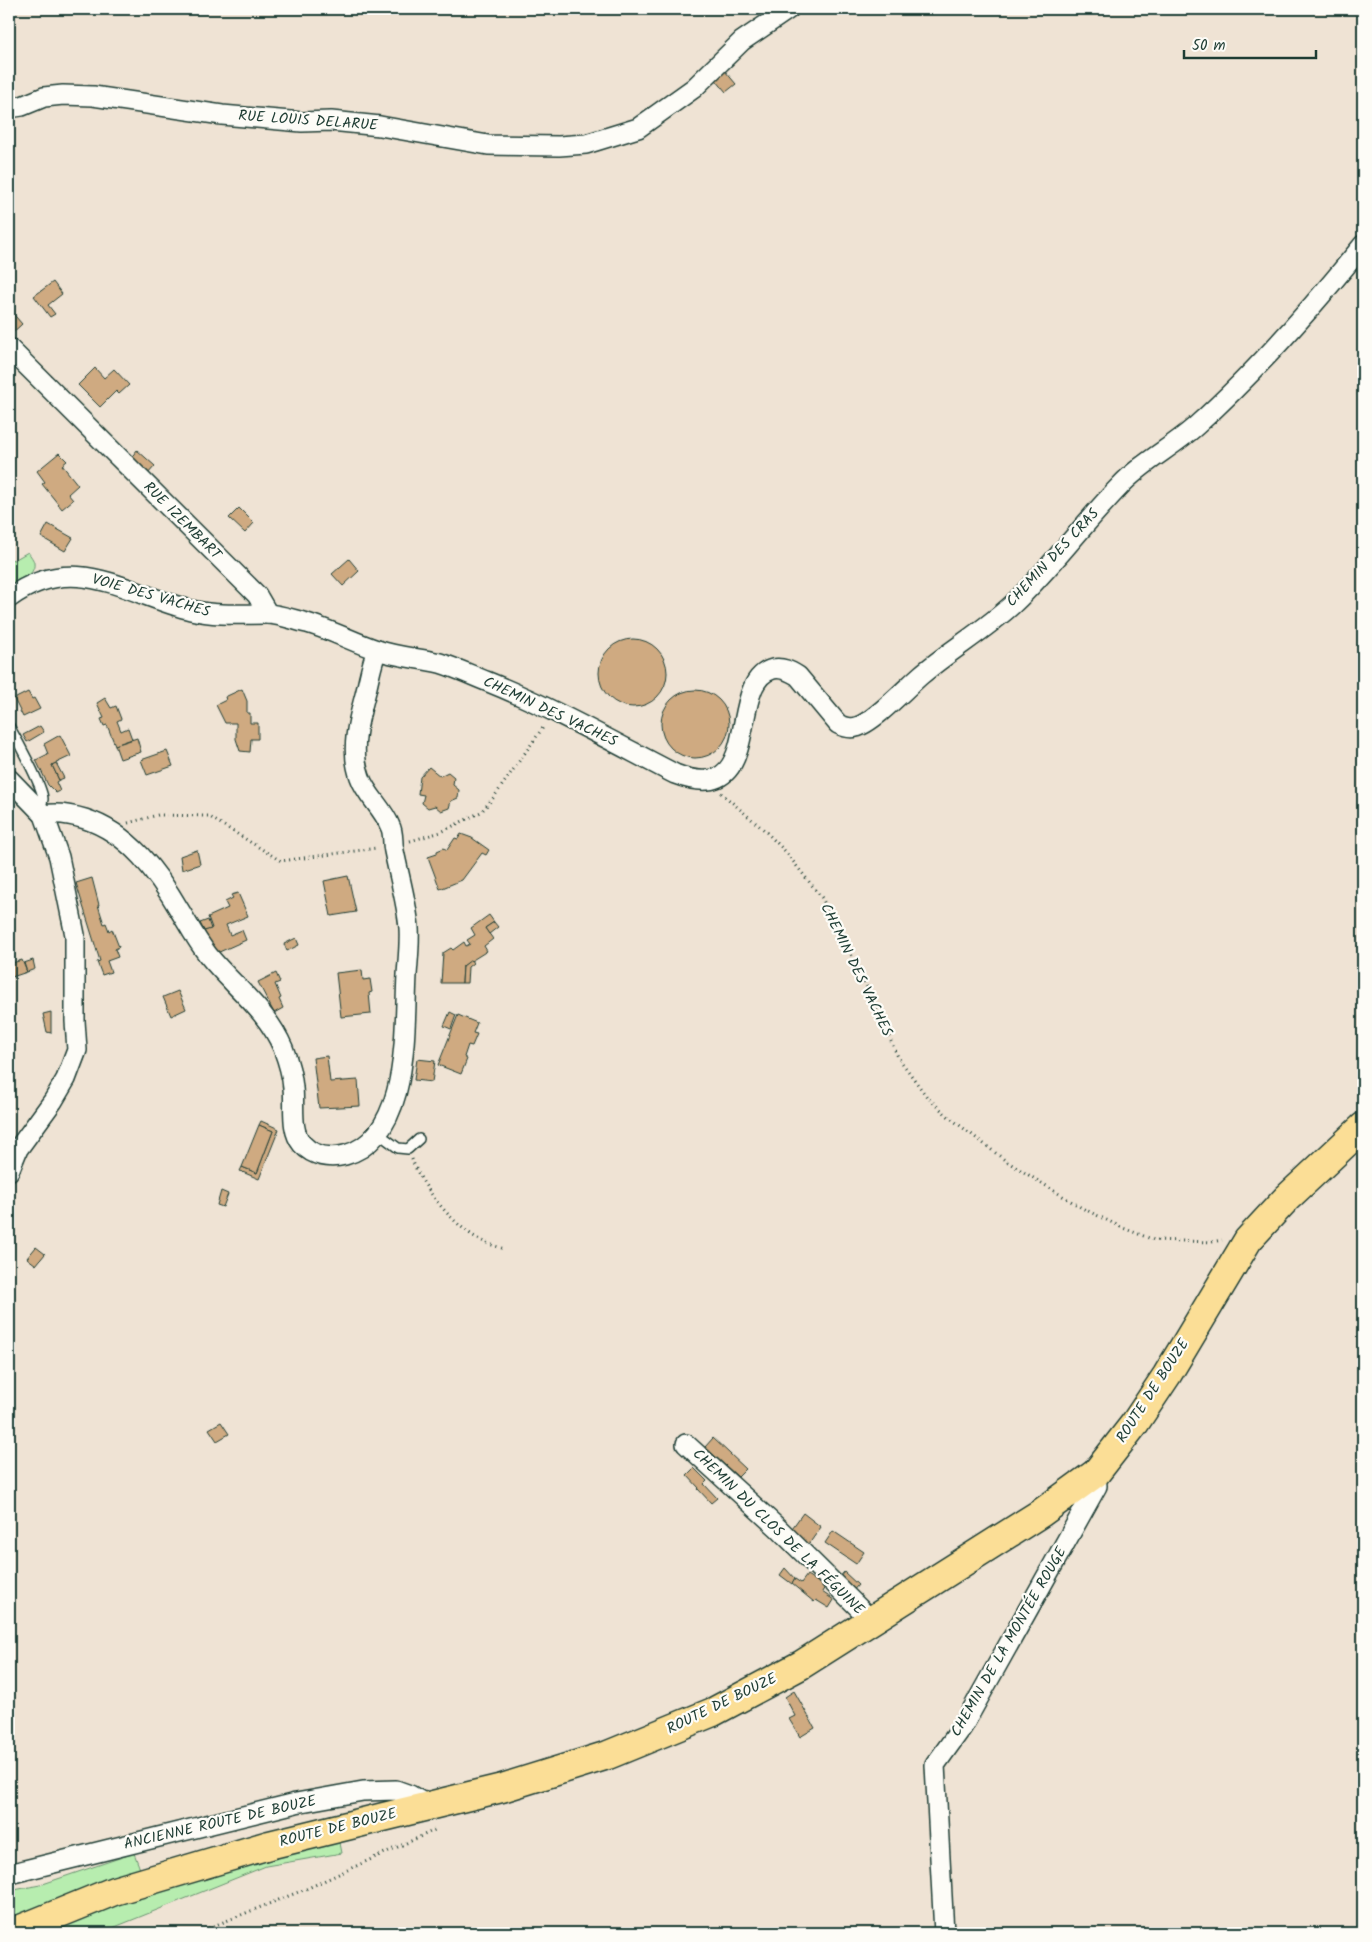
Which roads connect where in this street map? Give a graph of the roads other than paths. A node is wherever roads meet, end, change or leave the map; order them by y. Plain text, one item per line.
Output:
1 (789, 9) edge
2 (9, 108) edge
3 (1363, 244) edge
4 (9, 348) edge
5 (9, 598) edge
6 (268, 614) junction
7 (378, 650) junction
8 (9, 726) edge
9 (9, 779) edge
10 (712, 779) joint
11 (42, 813) junction
12 (1363, 1128) edge
13 (378, 1133) junction
14 (419, 1138) dead end
15 (10, 1167) edge
16 (686, 1444) dead end
17 (1096, 1473) junction
18 (871, 1620) junction
19 (435, 1817) junction
20 (9, 1874) edge
21 (12, 1933) edge
22 (944, 1933) edge

1 - 2 street, RUE LOUIS DELARUE
3 - 10 street, CHEMIN DES CRAS
4 - 6 street, RUE IZEMBART
5 - 6 street, VOIE DES VACHES
6 - 7 street, CHEMIN DES VACHES
7 - 10 street, CHEMIN DES VACHES
7 - 13 street
8 - 11 lane
9 - 11 street
11 - 13 street
11 - 15 street
12 - 17 main road, ROUTE DE BOUZE
13 - 14 lane
16 - 18 street, CHEMIN DU CLOS DE LA FÉGUINE
17 - 18 main road, ROUTE DE BOUZE
17 - 22 street, CHEMIN DE LA MONTÉE ROUGE
18 - 19 main road, ROUTE DE BOUZE
19 - 20 street, ANCIENNE ROUTE DE BOUZE
19 - 21 main road, ROUTE DE BOUZE

